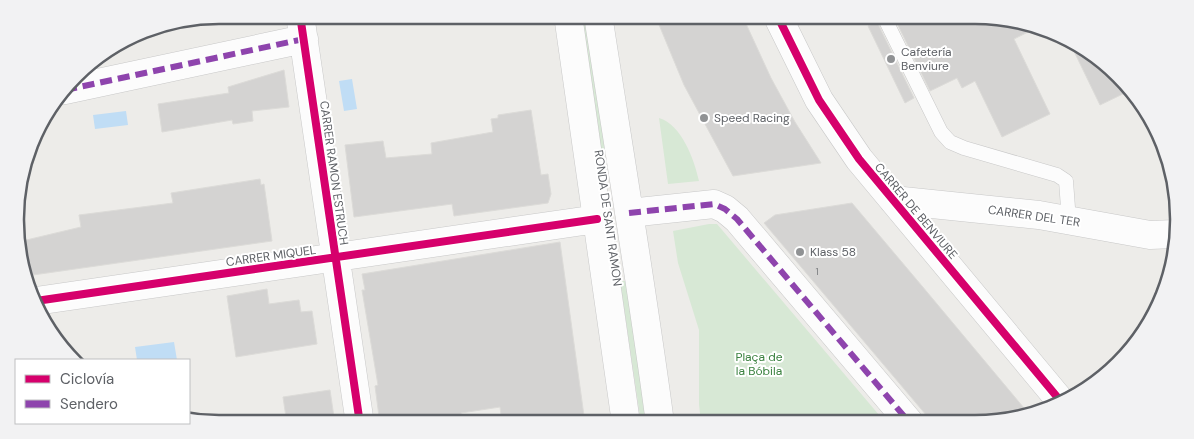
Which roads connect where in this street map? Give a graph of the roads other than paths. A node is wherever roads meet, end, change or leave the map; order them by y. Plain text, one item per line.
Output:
1 (569, 24) edge
2 (599, 24) edge
3 (781, 24) edge
4 (888, 24) edge
5 (302, 27) edge
6 (75, 87) edge
7 (892, 200) junction
8 (629, 213) junction
9 (597, 220) junction
10 (1069, 220) junction
11 (1170, 234) edge
12 (335, 258) junction
13 (42, 300) edge
14 (1057, 397) edge
15 (359, 415) edge
16 (625, 415) edge
17 (659, 415) edge
18 (903, 415) edge

1 - 9 street, RONDA DE SANT RAMON
2 - 8 street, RONDA DE SANT RAMON
3 - 7 street, CARRER DE BENVIURE
4 - 10 lane
5 - 6 street
5 - 12 street, CARRER RAMON ESTRUCH
7 - 10 street, CARRER DEL TER
7 - 14 street, CARRER DE BENVIURE
8 - 17 street, RONDA DE SANT RAMON
8 - 18 street
9 - 12 street, CARRER MIQUEL
9 - 16 street, RONDA DE SANT RAMON
10 - 11 street, CARRER DEL TER
12 - 13 street, CARRER MIQUEL
12 - 15 street, CARRER RAMON ESTRUCH

